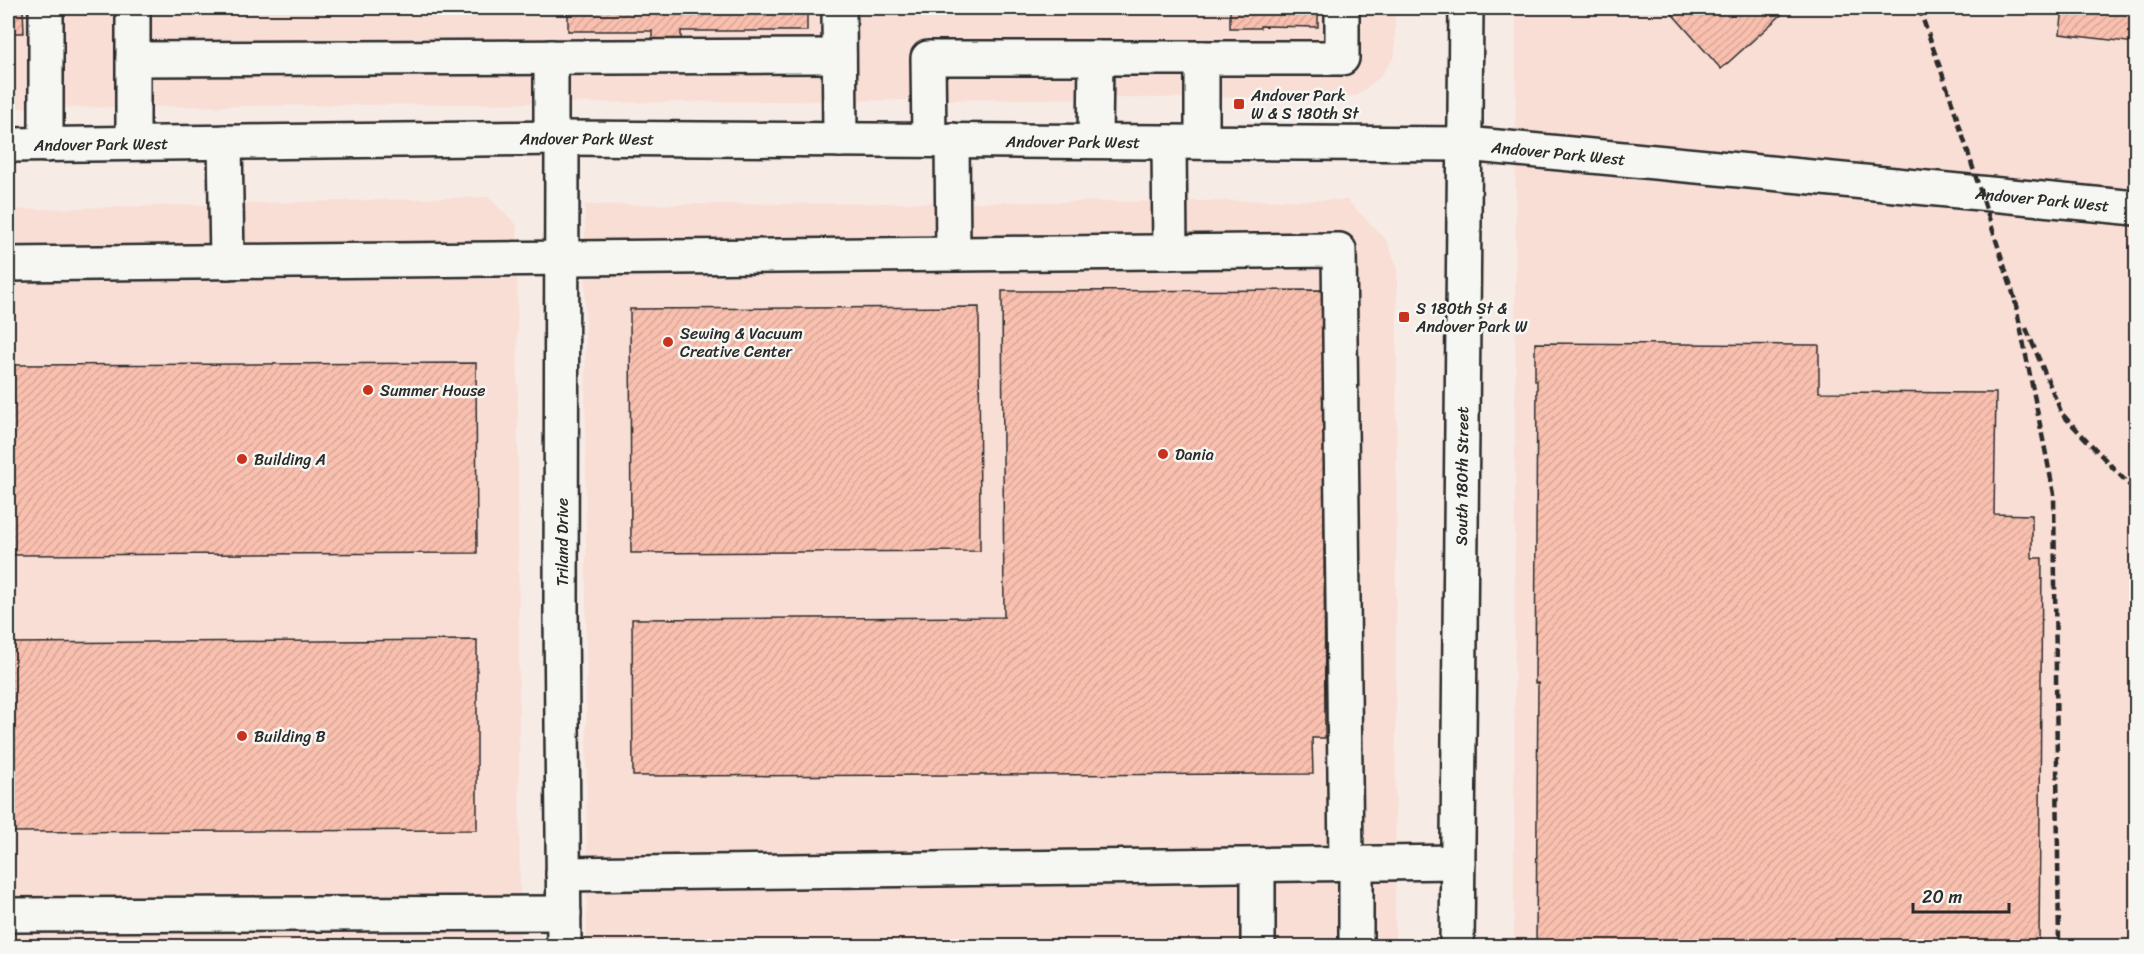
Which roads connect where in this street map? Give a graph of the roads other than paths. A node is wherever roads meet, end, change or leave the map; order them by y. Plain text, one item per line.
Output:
1 (46, 8) edge
2 (133, 8) edge
3 (839, 8) edge
4 (1342, 8) edge
5 (1466, 8) edge
6 (839, 56) junction
7 (551, 57) junction
8 (133, 58) junction
9 (1096, 58) junction
10 (1202, 58) junction
11 (556, 138) junction
12 (840, 140) junction
13 (940, 140) junction
14 (1095, 141) junction
15 (225, 142) junction
16 (1169, 142) junction
17 (1202, 142) junction
18 (133, 143) junction
19 (1466, 144) junction
20 (8, 145) edge
21 (46, 145) junction
22 (2136, 208) edge
23 (1170, 252) junction
24 (953, 254) junction
25 (562, 258) junction
26 (227, 262) junction
27 (8, 264) edge
28 (1458, 862) junction
29 (1351, 864) junction
30 (1258, 865) junction
31 (563, 874) junction
32 (564, 913) junction
33 (8, 915) edge
34 (564, 946) edge
35 (1258, 946) edge
36 (1356, 946) edge
37 (1457, 946) edge

1 - 21 street
2 - 8 street
3 - 6 street
4 - 10 street
5 - 19 street, South 180th Street
6 - 7 street
6 - 12 street
7 - 8 street
7 - 11 street, Triland Drive
8 - 18 street
9 - 10 street
9 - 13 street
9 - 14 street
10 - 17 street
11 - 12 street, Andover Park West
11 - 15 street, Andover Park West
11 - 25 street, Triland Drive
12 - 13 street, Andover Park West
13 - 14 street, Andover Park West
13 - 24 street
14 - 16 street, Andover Park West
15 - 18 street, Andover Park West
15 - 26 street
16 - 17 street, Andover Park West
16 - 23 street
17 - 19 street, Andover Park West
18 - 21 street, Andover Park West
19 - 22 street, Andover Park West
19 - 28 street, South 180th Street
20 - 21 street, Andover Park West
23 - 24 street
23 - 29 street
24 - 25 street
25 - 26 street
25 - 31 street, Triland Drive
26 - 27 street
28 - 29 street
28 - 37 street, South 180th Street
29 - 30 street
29 - 36 street
30 - 31 street
30 - 35 street
31 - 32 street, Triland Drive
32 - 33 street
32 - 34 street, Triland Drive

